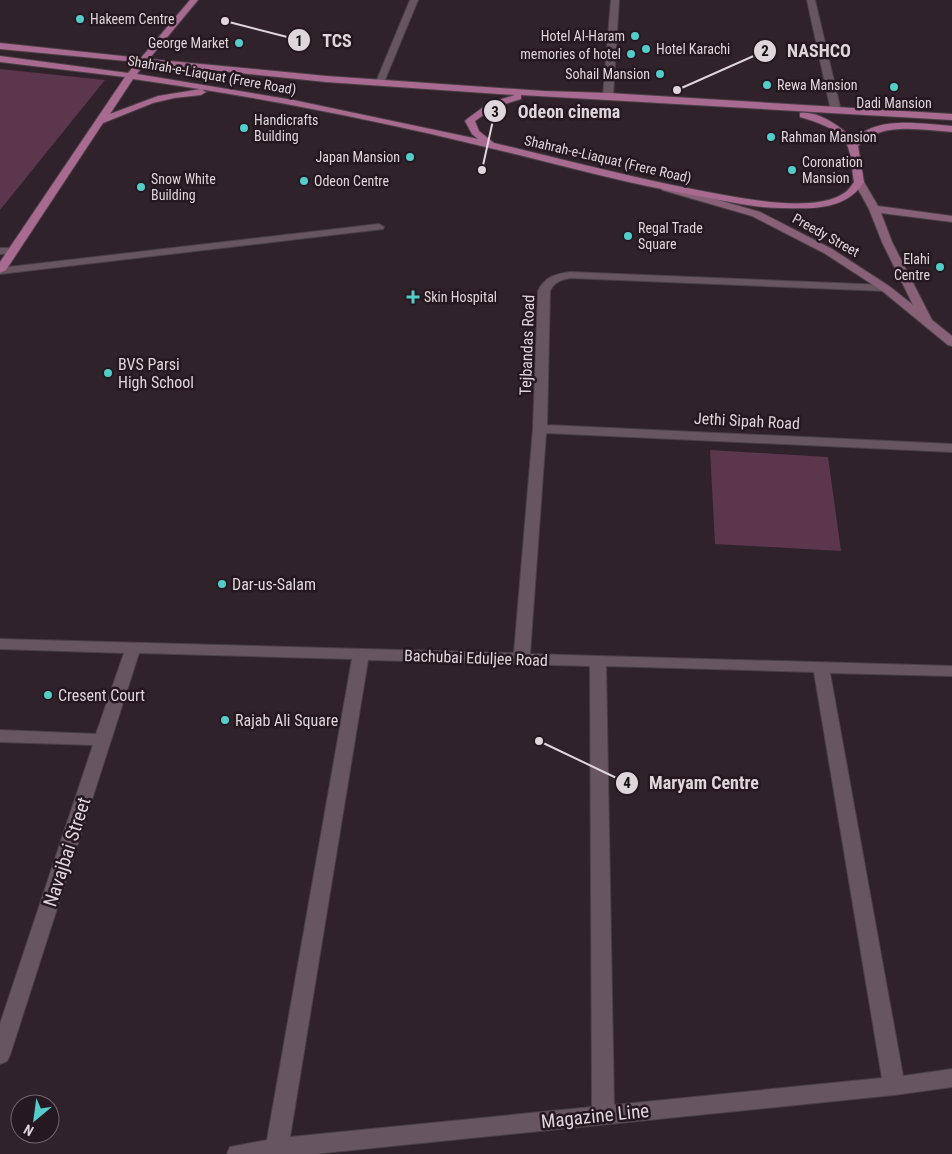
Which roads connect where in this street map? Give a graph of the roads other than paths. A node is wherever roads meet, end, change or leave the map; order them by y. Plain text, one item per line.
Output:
1 (194, 0) edge
2 (414, 0) edge
3 (615, 0) edge
4 (811, 0) edge
5 (0, 46) edge
6 (0, 59) edge
7 (142, 60) junction
8 (130, 75) junction
9 (380, 82) junction
10 (230, 91) junction
11 (544, 94) junction
12 (608, 96) junction
13 (685, 100) junction
14 (836, 111) junction
15 (952, 118) edge
16 (102, 121) junction
17 (952, 129) edge
18 (492, 146) junction
19 (853, 146) junction
20 (859, 182) junction
21 (666, 188) junction
22 (874, 209) junction
23 (952, 219) edge
24 (379, 227) dead end
25 (6, 251) edge
26 (0, 270) edge
27 (885, 288) junction
28 (929, 324) junction
29 (952, 342) edge
30 (540, 429) junction
31 (952, 448) edge
32 (0, 644) edge
33 (133, 648) junction
34 (361, 654) junction
35 (522, 659) junction
36 (598, 661) junction
37 (821, 667) junction
38 (952, 671) edge
39 (0, 736) edge
40 (104, 740) junction
41 (0, 1055) edge
42 (952, 1078) edge
43 (894, 1086) junction
44 (603, 1115) junction
45 (277, 1148) junction
46 (238, 1154) edge

1 - 7 main road
2 - 9 street
3 - 12 street
4 - 14 street
5 - 7 main road, Shahrah-e-Liaquat (Frere Road)
6 - 8 main road, Shahrah-e-Liaquat (Frere Road)
7 - 8 main road
7 - 9 main road, Shahrah-e-Liaquat (Frere Road)
8 - 10 main road, Shahrah-e-Liaquat (Frere Road)
8 - 16 main road
9 - 11 main road, Shahrah-e-Liaquat (Frere Road)
10 - 16 main road
10 - 18 main road, Shahrah-e-Liaquat (Frere Road)
11 - 12 main road, Shahrah-e-Liaquat (Frere Road)
11 - 18 main road
12 - 13 main road, Shahrah-e-Liaquat (Frere Road)
13 - 14 main road, Shahrah-e-Liaquat (Frere Road)
13 - 19 main road
14 - 15 main road, Shahrah-e-Liaquat (Frere Road)
16 - 25 main road
17 - 19 main road
18 - 21 main road, Shahrah-e-Liaquat (Frere Road)
19 - 20 main road
20 - 21 main road, Shahrah-e-Liaquat (Frere Road)
20 - 22 main road
21 - 27 main road, Preedy Street
22 - 23 main road
22 - 28 main road
24 - 26 street
25 - 26 main road
27 - 28 main road, Preedy Street
27 - 30 street, Tejbandas Road
28 - 29 main road, Preedy Street
30 - 31 street, Jethi Sipah Road
30 - 35 street, Tejbandas Road
32 - 33 street, Bachubai Eduljee Road
33 - 34 street, Bachubai Eduljee Road
33 - 40 street, Navajbai Street
34 - 35 street, Bachubai Eduljee Road
34 - 45 street
35 - 36 street, Bachubai Eduljee Road
36 - 37 street, Bachubai Eduljee Road
36 - 44 street
37 - 38 street, Bachubai Eduljee Road
37 - 43 street
39 - 40 street
40 - 41 street, Navajbai Street
42 - 43 street, Magazine Line
43 - 44 street, Magazine Line
44 - 45 street, Magazine Line
45 - 46 street, Magazine Line

